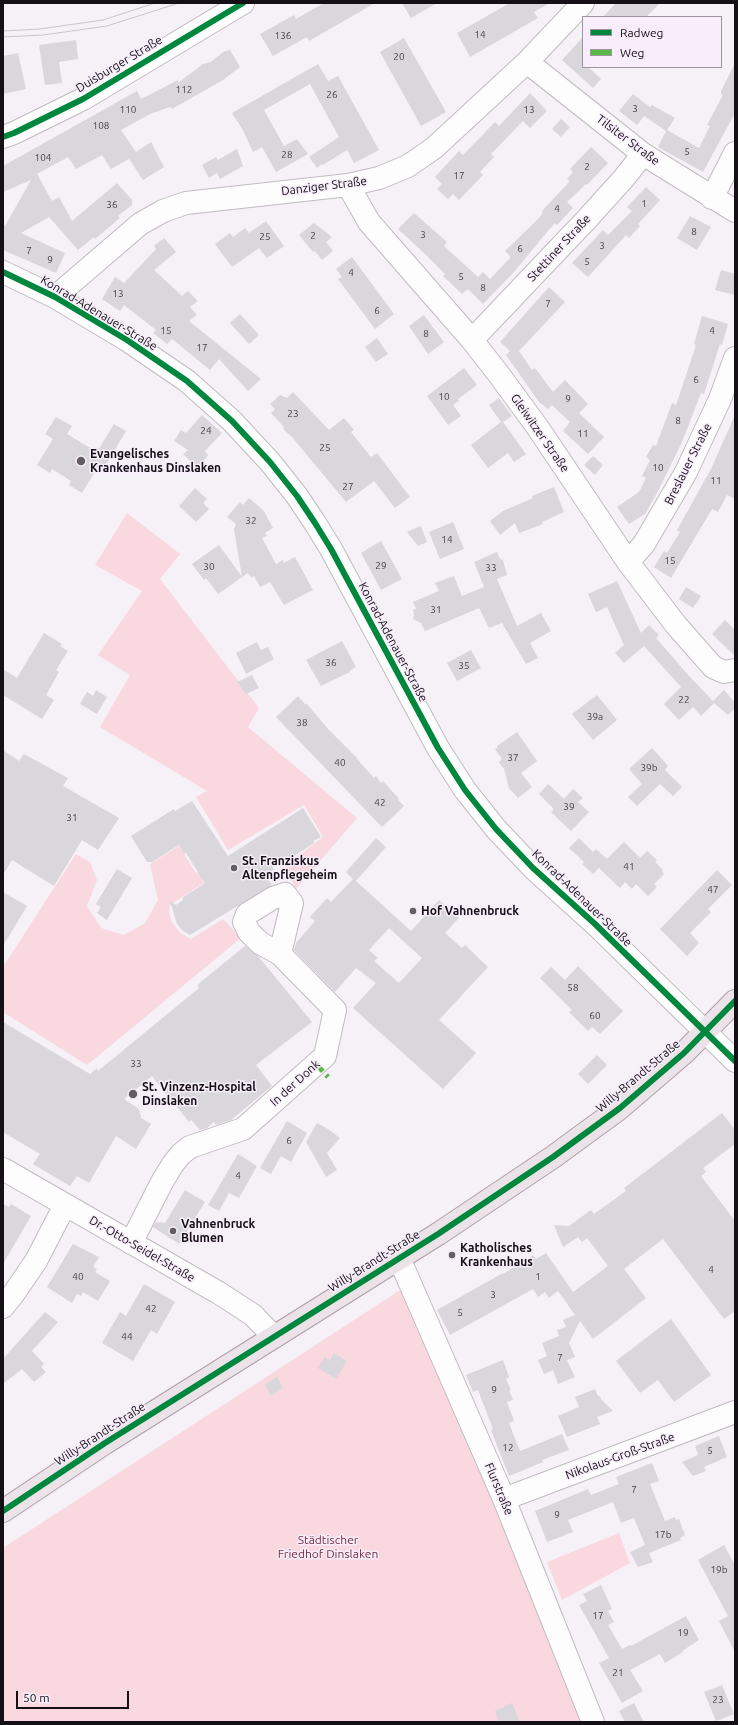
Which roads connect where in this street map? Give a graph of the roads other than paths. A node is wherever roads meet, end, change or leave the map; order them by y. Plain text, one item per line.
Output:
1 (243, 3) edge
2 (583, 3) edge
3 (527, 62) junction
4 (3, 137) edge
5 (735, 153) edge
6 (644, 154) junction
7 (348, 185) junction
8 (712, 198) junction
9 (735, 211) edge
10 (3, 272) edge
11 (55, 297) junction
12 (472, 340) junction
13 (735, 358) edge
14 (628, 562) junction
15 (735, 670) edge
16 (280, 954) dead end
17 (735, 1001) edge
18 (706, 1031) junction
19 (735, 1061) edge
20 (3, 1169) edge
21 (65, 1205) junction
22 (131, 1242) junction
23 (399, 1258) junction
24 (3, 1307) edge
25 (274, 1338) junction
26 (734, 1414) edge
27 (504, 1499) junction
28 (3, 1511) edge
29 (593, 1722) edge

1 - 4 street, Duisburger Straße
2 - 3 street, Danziger Straße
3 - 6 street, Tilsiter Straße
3 - 7 street, Danziger Straße
5 - 8 street
6 - 8 street, Tilsiter Straße
6 - 12 street, Stettiner Straße
7 - 11 street, Danziger Straße
7 - 12 street, Gleiwitzer Straße
8 - 9 street, Tilsiter Straße
10 - 11 street, Konrad-Adenauer-Straße
11 - 18 street, Konrad-Adenauer-Straße
12 - 14 street, Gleiwitzer Straße
13 - 14 street, Breslauer Straße
14 - 15 street, Gleiwitzer Straße
16 - 22 street, In der Donk
17 - 18 main road, Willy-Brandt-Straße
18 - 19 street, Konrad-Adenauer-Straße
18 - 23 main road, Willy-Brandt-Straße
20 - 21 street, Dr.-Otto-Seidel-Straße
21 - 22 street, Dr.-Otto-Seidel-Straße
21 - 24 street
22 - 25 street, Dr.-Otto-Seidel-Straße
23 - 25 main road, Willy-Brandt-Straße
23 - 27 street, Flurstraße
25 - 28 main road, Willy-Brandt-Straße
26 - 27 street, Nikolaus-Groß-Straße
27 - 29 street, Flurstraße

